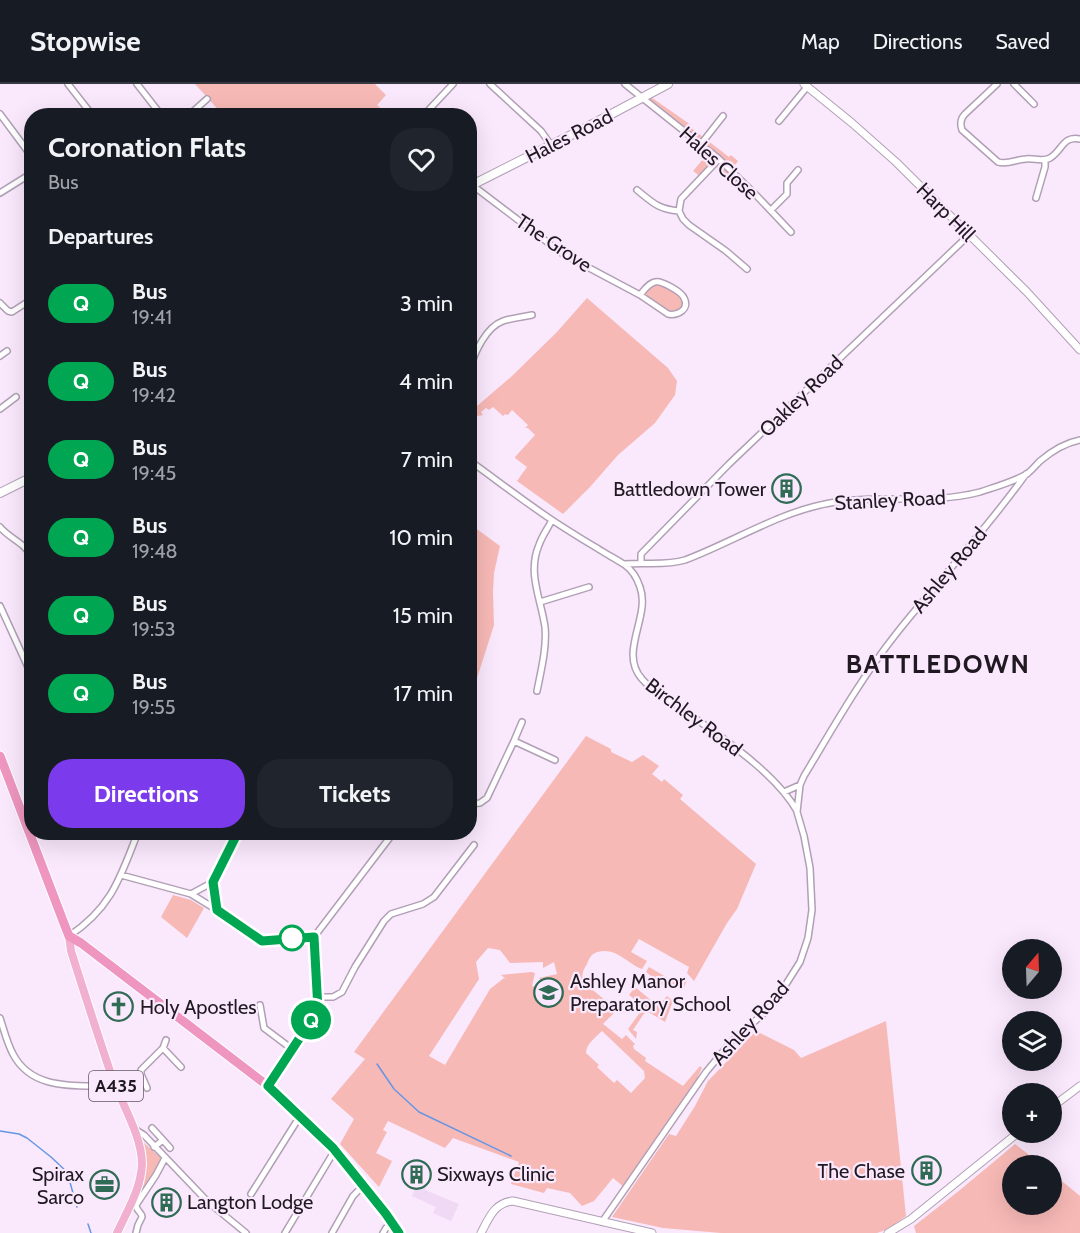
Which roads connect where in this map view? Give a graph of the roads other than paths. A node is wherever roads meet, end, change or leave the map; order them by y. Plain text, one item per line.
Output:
1 (68, 84) edge
2 (136, 84) edge
3 (453, 84) edge
4 (490, 84) edge
5 (625, 84) edge
6 (668, 84) edge
7 (997, 84) edge
8 (1014, 84) edge
9 (806, 85) edge
10 (642, 98) junction
11 (207, 99) dead end
12 (1034, 104) dead end
13 (87, 108) edge
14 (156, 108) edge
15 (197, 108) edge
16 (430, 108) edge
17 (0, 114) edge
18 (723, 116) dead end
19 (779, 121) dead end
20 (1080, 139) edge
21 (701, 144) junction
22 (551, 145) junction
23 (24, 146) edge
24 (719, 159) junction
25 (1045, 160) junction
26 (798, 170) dead end
27 (24, 178) edge
28 (477, 182) edge
29 (477, 190) edge
30 (637, 190) dead end
31 (0, 193) edge
32 (1036, 198) dead end
33 (771, 210) junction
34 (679, 211) junction
35 (791, 232) dead end
36 (969, 235) junction
37 (740, 263) junction
38 (747, 269) dead end
39 (735, 270) dead end
40 (640, 295) junction
41 (0, 303) edge
42 (24, 304) edge
43 (532, 315) dead end
44 (477, 349) edge
45 (1080, 350) edge
46 (7, 351) dead end
47 (0, 356) edge
48 (16, 398) dead end
49 (0, 409) edge
50 (1080, 440) edge
51 (477, 466) edge
52 (1026, 474) junction
53 (24, 481) edge
54 (1007, 483) junction
55 (1013, 491) junction
56 (0, 493) edge
57 (552, 520) junction
58 (0, 527) edge
59 (24, 546) edge
60 (641, 562) junction
61 (624, 564) junction
62 (589, 587) dead end
63 (540, 602) junction
64 (0, 606) edge
65 (24, 658) edge
66 (537, 691) dead end
67 (522, 722) dead end
68 (514, 741) junction
69 (0, 756) edge
70 (555, 760) dead end
71 (800, 785) junction
72 (784, 792) junction
73 (477, 803) edge
74 (797, 812) junction
75 (24, 821) edge
76 (31, 840) edge
77 (135, 840) edge
78 (234, 840) edge
79 (388, 840) edge
80 (474, 845) dead end
81 (121, 876) junction
82 (213, 882) junction
83 (191, 894) junction
84 (217, 910) junction
85 (69, 936) junction
86 (314, 937) junction
87 (318, 997) junction
88 (260, 1005) dead end
89 (0, 1018) edge
90 (166, 1040) dead end
91 (163, 1048) junction
92 (292, 1048) junction
93 (181, 1067) dead end
94 (111, 1075) junction
95 (268, 1086) junction
96 (1080, 1086) edge
97 (147, 1088) dead end
98 (1062, 1100) edge
99 (300, 1116) junction
100 (134, 1128) junction
101 (152, 1128) dead end
102 (163, 1140) junction
103 (1005, 1143) edge
104 (154, 1147) junction
105 (170, 1148) dead end
106 (334, 1150) junction
107 (165, 1158) junction
108 (364, 1185) junction
109 (251, 1194) dead end
110 (133, 1204) junction
111 (602, 1222) junction
112 (393, 1224) junction
113 (117, 1233) edge
114 (136, 1233) edge
115 (246, 1233) edge
116 (285, 1233) edge
117 (332, 1233) edge
118 (383, 1233) edge
119 (399, 1233) edge
120 (481, 1233) edge
121 (652, 1233) edge
122 (888, 1233) edge

1 - 13 street
2 - 14 street
3 - 16 street
4 - 22 street
5 - 10 street, Hales Close
6 - 10 main road, Hales Road
7 - 25 street
8 - 12 street
9 - 19 street
9 - 36 street, Harp Hill
10 - 21 street, Hales Close
10 - 22 main road, Hales Road
11 - 15 street
17 - 23 street
18 - 21 street
20 - 25 street
21 - 24 street, Hales Close
22 - 28 main road, Hales Road
24 - 33 street, Hales Close
24 - 34 street
25 - 32 street
26 - 33 street
27 - 31 street
29 - 40 street, The Grove
30 - 34 street
33 - 35 street, Hales Close
34 - 37 street
36 - 45 street, Harp Hill
36 - 60 street, Oakley Road
37 - 38 street
37 - 39 street
40 - 40 street, The Grove
41 - 42 street
43 - 44 street
46 - 47 street
48 - 49 street
50 - 52 street, Stanley Road
51 - 57 street
52 - 54 street, Stanley Road
52 - 55 street, Ashley Road
53 - 56 main road
54 - 55 street
54 - 60 street, Stanley Road
55 - 71 street, Ashley Road
57 - 61 street
57 - 63 street
58 - 59 street
60 - 61 street, Stanley Road
61 - 72 street, Birchley Road
62 - 63 street
63 - 66 street
64 - 65 street
67 - 68 street
68 - 70 street
68 - 73 street
69 - 75 highway
71 - 72 street
71 - 74 street, Ashley Road
72 - 74 street, Birchley Road
74 - 111 street, Ashley Road
76 - 85 highway
77 - 81 street
78 - 82 street
79 - 86 street
80 - 87 street
81 - 83 street
81 - 85 street
82 - 83 street
82 - 84 street
83 - 84 street
84 - 86 street
85 - 94 main road, A435
85 - 95 highway
86 - 87 street
87 - 92 street
88 - 92 street
89 - 94 street
90 - 91 street
91 - 93 street
91 - 97 street
92 - 95 street
94 - 100 main road, A435
95 - 99 highway
96 - 98 street
99 - 106 highway
99 - 109 street
100 - 104 street
100 - 110 main road, A435
101 - 102 street
102 - 104 street
102 - 105 street
103 - 122 street
104 - 107 street
106 - 108 highway
106 - 116 street
107 - 110 street
107 - 115 street
108 - 112 highway
108 - 117 street
110 - 113 main road, A435
110 - 114 street
111 - 120 street
111 - 121 street
112 - 118 street
112 - 119 highway

